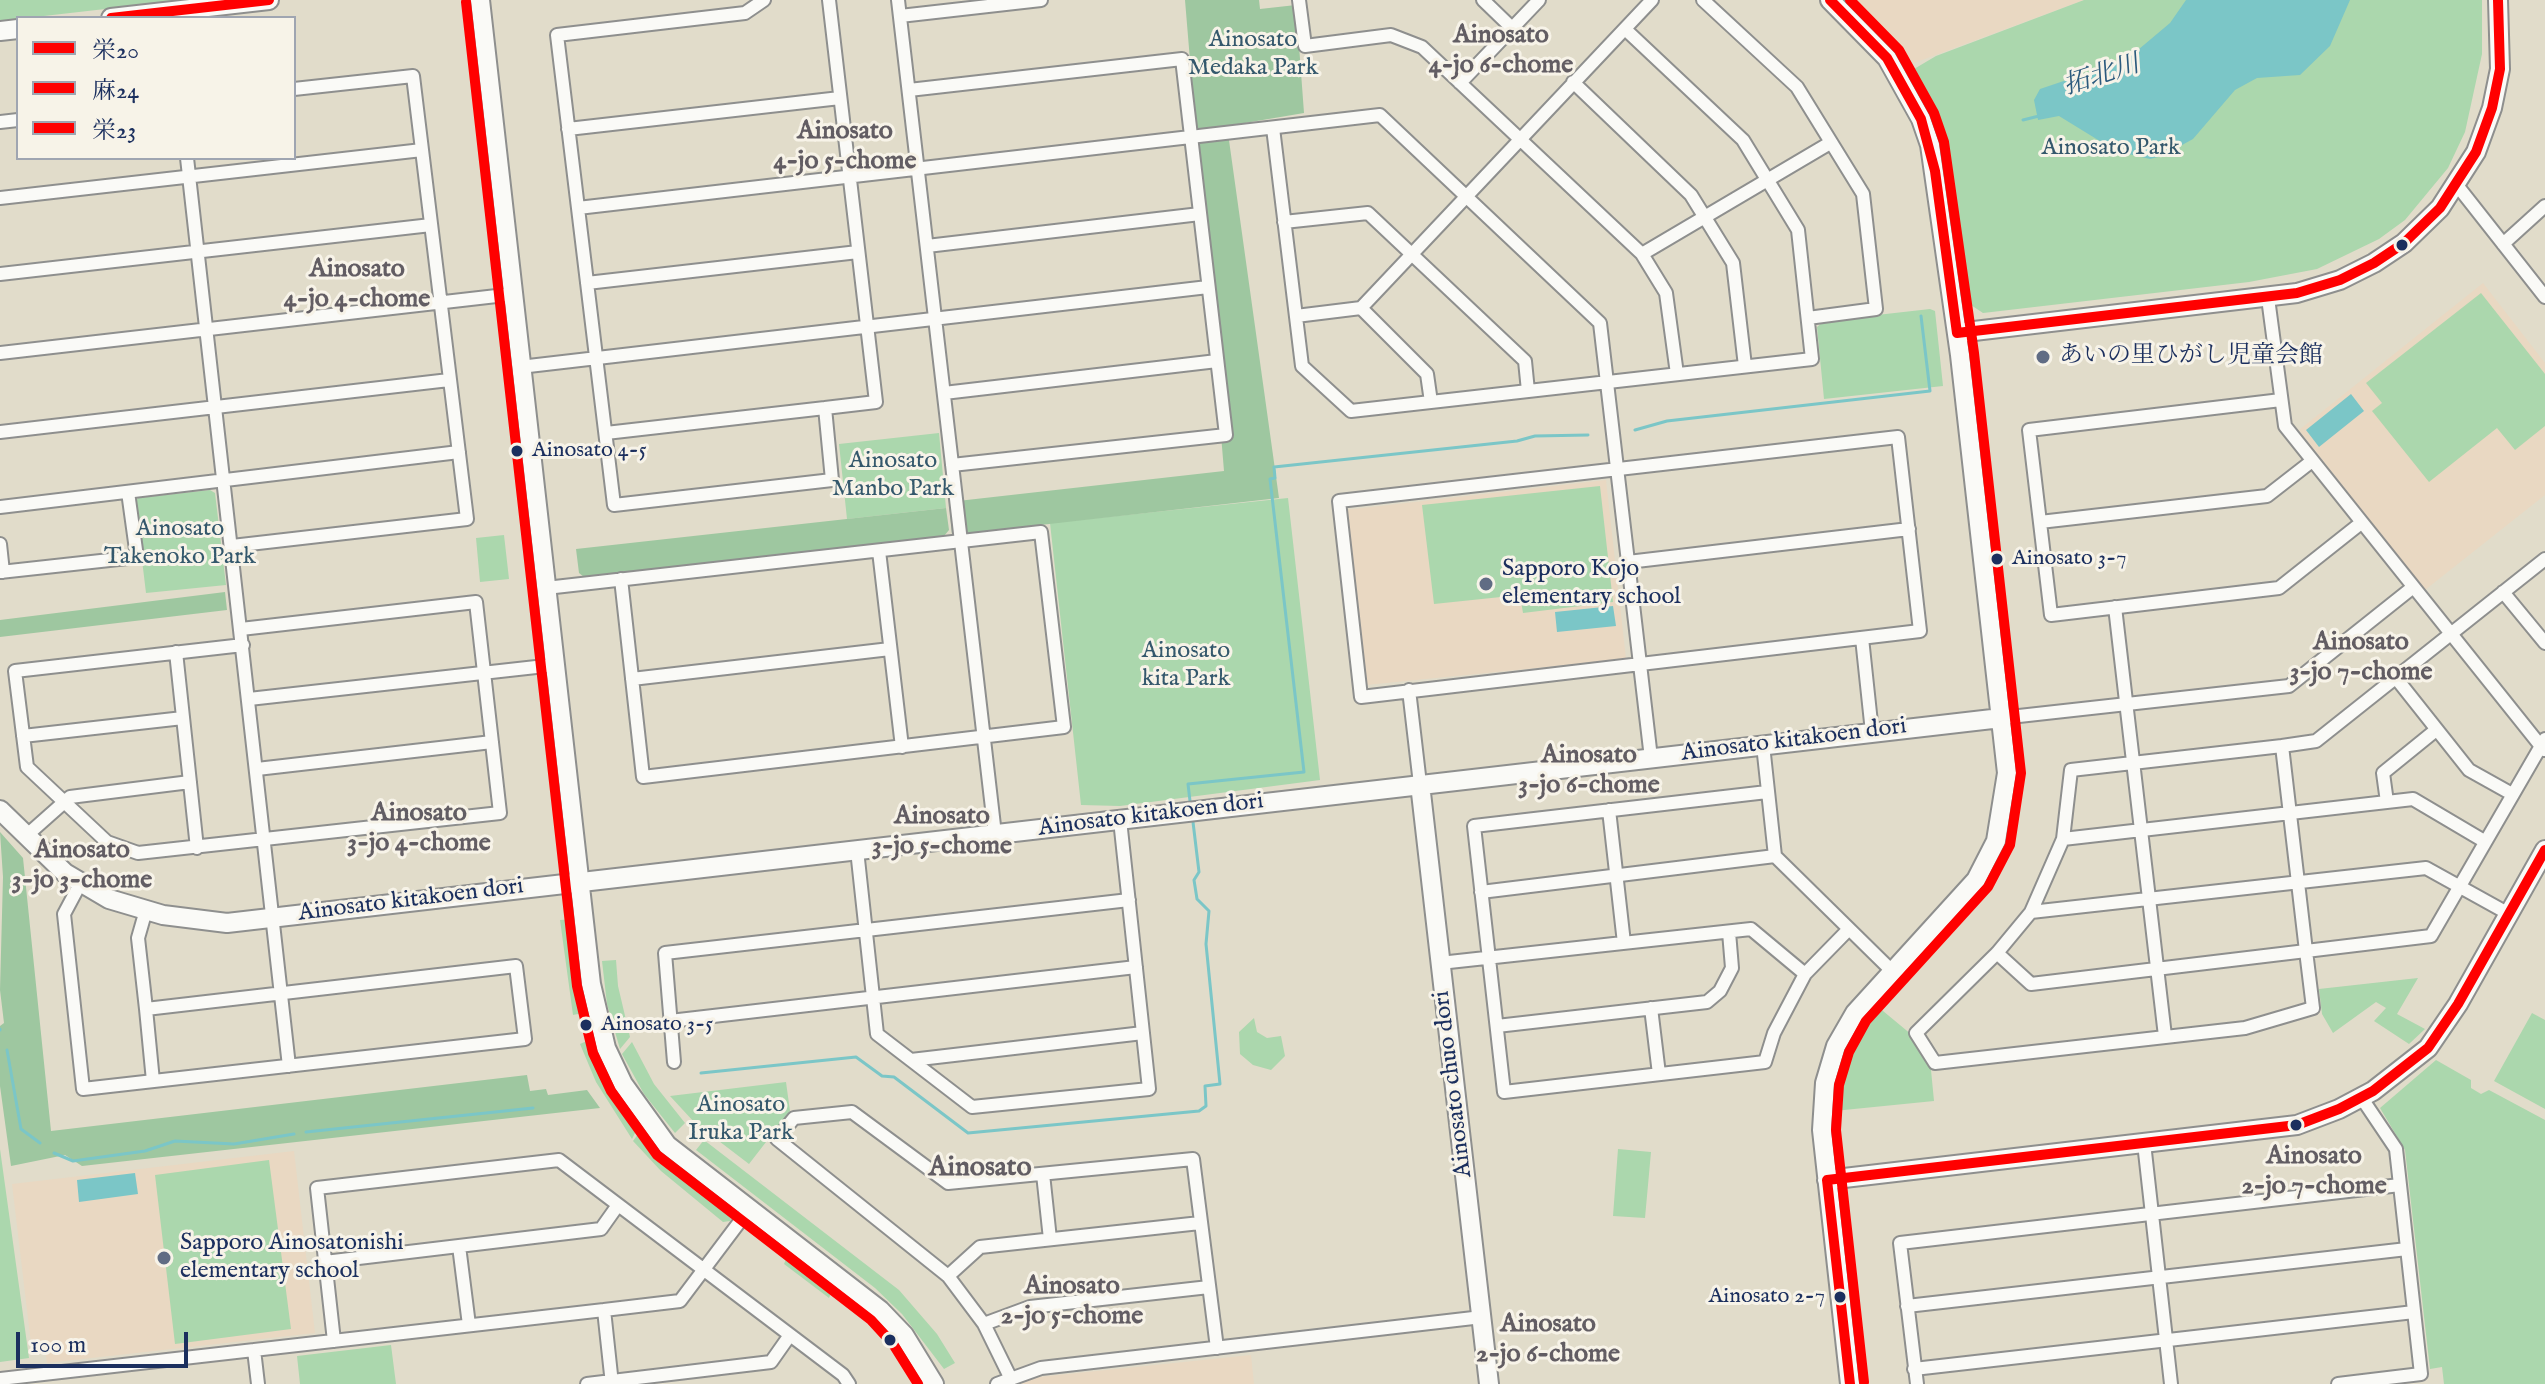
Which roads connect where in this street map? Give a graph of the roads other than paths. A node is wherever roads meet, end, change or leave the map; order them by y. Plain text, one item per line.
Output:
1 (269, 0) edge
2 (480, 0) edge
3 (764, 0) edge
4 (829, 0) edge
5 (898, 0) edge
6 (1041, 0) edge
7 (1299, 0) edge
8 (1483, 0) edge
9 (1539, 0) edge
10 (1652, 0) edge
11 (1703, 0) edge
12 (1830, 0) edge
13 (2498, 0) edge
14 (170, 15) edge
15 (900, 16) junction
16 (1512, 28) junction
17 (1625, 29) junction
18 (1573, 82) junction
19 (1460, 83) junction
20 (296, 89) edge
21 (909, 90) junction
22 (840, 98) junction
23 (1273, 128) junction
24 (568, 129) junction
25 (1191, 137) junction
26 (1520, 139) junction
27 (1830, 143) junction
28 (422, 150) junction
29 (187, 160) edge
30 (918, 169) junction
31 (849, 177) junction
32 (189, 178) junction
33 (1767, 180) junction
34 (2456, 184) junction
35 (1465, 196) junction
36 (0, 198) edge
37 (2545, 206) edge
38 (578, 208) junction
39 (1200, 214) junction
40 (1705, 217) junction
41 (1284, 222) junction
42 (431, 225) junction
43 (2503, 244) junction
44 (927, 246) junction
45 (198, 252) junction
46 (858, 252) junction
47 (1412, 254) junction
48 (1642, 254) junction
49 (0, 274) edge
50 (587, 283) junction
51 (1208, 287) junction
52 (514, 294) junction
53 (2545, 297) edge
54 (2268, 298) junction
55 (442, 302) junction
56 (1361, 308) junction
57 (1296, 316) junction
58 (1808, 318) junction
59 (936, 319) junction
60 (867, 327) junction
61 (208, 329) junction
62 (1957, 333) junction
63 (0, 353) edge
64 (597, 358) junction
65 (1217, 361) junction
66 (1745, 366) junction
67 (520, 367) junction
68 (1677, 374) junction
69 (449, 380) junction
70 (1607, 382) junction
71 (1528, 391) junction
72 (944, 393) junction
73 (2281, 400) junction
74 (1431, 402) junction
75 (216, 408) junction
76 (825, 408) junction
77 (0, 432) edge
78 (606, 433) junction
79 (459, 452) junction
80 (2312, 461) junction
81 (952, 465) junction
82 (1617, 469) junction
83 (224, 481) junction
84 (128, 492) junction
85 (0, 507) edge
86 (2040, 522) junction
87 (2361, 523) junction
88 (1909, 529) junction
89 (961, 542) junction
90 (0, 544) edge
91 (232, 546) junction
92 (879, 551) junction
93 (2545, 559) edge
94 (1628, 562) junction
95 (2, 572) edge
96 (621, 579) junction
97 (546, 588) junction
98 (2412, 588) junction
99 (2503, 592) junction
100 (2115, 607) junction
101 (241, 629) junction
102 (2449, 634) junction
103 (1862, 638) junction
104 (2545, 643) edge
105 (243, 645) junction
106 (890, 649) junction
107 (176, 652) junction
108 (554, 665) junction
109 (1639, 665) junction
110 (483, 673) junction
111 (2396, 678) junction
112 (632, 679) junction
113 (1409, 690) junction
114 (249, 699) junction
115 (2125, 704) junction
116 (183, 718) junction
117 (2001, 718) junction
118 (2436, 730) junction
119 (1872, 732) junction
120 (23, 736) junction
121 (984, 737) junction
122 (492, 742) junction
123 (1763, 745) junction
124 (2282, 746) junction
125 (2544, 746) edge
126 (902, 747) junction
127 (1651, 758) junction
128 (2133, 763) junction
129 (257, 769) junction
130 (190, 782) junction
131 (1420, 784) junction
132 (1767, 792) junction
133 (2512, 794) junction
134 (61, 802) junction
135 (2387, 802) junction
136 (0, 810) edge
137 (1609, 810) junction
138 (2291, 814) junction
139 (1120, 820) junction
140 (2142, 832) junction
141 (995, 834) junction
142 (26, 836) junction
143 (2063, 839) junction
144 (265, 840) junction
145 (2484, 841) junction
146 (197, 848) junction
147 (857, 850) junction
148 (2545, 850) edge
149 (1775, 856) junction
150 (1617, 876) junction
151 (580, 882) junction
152 (2298, 882) junction
153 (80, 884) junction
154 (2459, 888) junction
155 (1481, 892) junction
156 (1129, 900) junction
157 (2149, 900) junction
158 (146, 910) junction
159 (2031, 912) junction
160 (2509, 914) junction
161 (274, 917) junction
162 (1849, 929) junction
163 (866, 930) junction
164 (1729, 932) junction
165 (1624, 943) junction
166 (2306, 951) junction
167 (1997, 953) junction
168 (1489, 959) junction
169 (1440, 963) junction
170 (1136, 967) junction
171 (2157, 968) junction
172 (1892, 971) junction
173 (1805, 974) junction
174 (282, 993) junction
175 (873, 997) junction
176 (1651, 1008) junction
177 (146, 1009) junction
178 (670, 1021) junction
179 (1497, 1026) junction
180 (1143, 1033) junction
181 (2165, 1036) junction
182 (911, 1060) junction
183 (674, 1062) dead end
184 (289, 1066) junction
185 (1659, 1074) junction
186 (153, 1081) junction
187 (2361, 1097) junction
188 (2144, 1143) junction
189 (1043, 1174) junction
190 (1827, 1180) junction
191 (2400, 1185) junction
192 (618, 1205) junction
193 (750, 1208) junction
194 (2150, 1214) junction
195 (1200, 1223) junction
196 (1050, 1239) junction
197 (459, 1246) junction
198 (2407, 1249) junction
199 (325, 1262) junction
200 (704, 1269) junction
201 (948, 1276) junction
202 (2157, 1277) junction
203 (1209, 1287) junction
204 (1907, 1306) junction
205 (604, 1310) junction
206 (2414, 1312) junction
207 (1482, 1317) junction
208 (984, 1324) junction
209 (469, 1325) junction
210 (790, 1335) junction
211 (2165, 1340) junction
212 (334, 1341) junction
213 (1217, 1348) junction
214 (254, 1350) junction
215 (1914, 1369) junction
216 (0, 1379) edge
217 (1011, 1379) junction
218 (31, 1380) edge
219 (612, 1383) edge
220 (258, 1384) edge
221 (587, 1384) edge
222 (849, 1384) edge
223 (934, 1384) edge
224 (997, 1384) edge
225 (1489, 1384) edge
226 (1850, 1384) edge
227 (1917, 1384) edge
228 (2171, 1384) edge
229 (2338, 1384) edge

1 - 14 street
2 - 52 street
3 - 24 street
4 - 22 street
5 - 15 street
6 - 15 street
7 - 19 street
8 - 16 street
9 - 16 street
10 - 17 street
11 - 27 street
12 - 62 street
13 - 34 street
15 - 21 street
16 - 19 street
17 - 18 street
17 - 33 street
18 - 26 street
18 - 40 street
19 - 26 street
20 - 28 street
21 - 25 street
21 - 30 street
22 - 24 street
22 - 31 street
23 - 25 street
23 - 35 street
23 - 41 street
24 - 38 street
25 - 30 street
25 - 39 street
26 - 35 street
26 - 48 street
27 - 33 street
27 - 58 street
28 - 32 street
28 - 42 street
29 - 32 street
30 - 31 street
30 - 44 street
31 - 38 street
31 - 46 street
32 - 36 street
32 - 45 street
33 - 40 street
33 - 58 street
34 - 43 street
34 - 54 street
35 - 47 street
35 - 70 street
37 - 43 street
38 - 50 street
39 - 44 street
39 - 51 street
40 - 48 street
40 - 66 street
41 - 47 street
41 - 57 street
42 - 45 street
42 - 55 street
43 - 53 street
44 - 59 street
45 - 49 street
45 - 61 street
46 - 50 street
46 - 60 street
47 - 56 street
47 - 71 street
48 - 68 street
50 - 64 street
51 - 59 street
51 - 65 street
52 - 55 street
52 - 67 street
54 - 62 street
54 - 73 street
55 - 61 street
55 - 69 street
56 - 57 street
56 - 74 street
57 - 74 street
58 - 66 street
59 - 60 street
59 - 72 street
60 - 64 street
60 - 76 street
61 - 63 street
61 - 75 street
62 - 117 street
64 - 67 street
64 - 78 street
65 - 72 street
65 - 81 street
66 - 68 street
67 - 97 street
68 - 70 street
69 - 75 street
69 - 79 street
70 - 71 street
70 - 82 street
71 - 74 street
72 - 81 street
73 - 80 street
73 - 86 street
75 - 77 street
75 - 83 street
76 - 78 street
76 - 78 street
79 - 83 street
79 - 91 street
80 - 86 street
80 - 87 street
81 - 89 street
82 - 88 street
82 - 94 street
82 - 113 street
83 - 84 street
83 - 91 street
84 - 85 street
84 - 95 street
86 - 100 street
87 - 98 street
87 - 100 street
88 - 94 street
88 - 103 street
89 - 92 street
89 - 121 street
89 - 121 street
90 - 95 street
91 - 101 street
92 - 96 street
92 - 106 street
93 - 99 street
94 - 109 street
96 - 97 street
96 - 112 street
97 - 108 street
98 - 102 street
98 - 115 street
99 - 102 street
99 - 104 street
100 - 115 street
101 - 105 street
101 - 110 street
102 - 111 street
102 - 125 street
103 - 109 street
103 - 119 street
105 - 107 street
105 - 114 street
106 - 112 street
106 - 126 street
107 - 116 street
107 - 120 street
108 - 110 street
108 - 151 street
109 - 113 street
109 - 127 street
110 - 114 street
110 - 122 street
111 - 118 street
111 - 124 street
112 - 126 street
113 - 131 street
114 - 129 street
115 - 117 street
115 - 128 street
116 - 120 street
116 - 130 street
117 - 119 street, Ainosato kitakoen dori
117 - 172 street
118 - 133 street
118 - 135 street
119 - 123 street, Ainosato kitakoen dori
120 - 134 street
121 - 126 street
121 - 141 street
122 - 129 street
122 - 144 street
123 - 127 street, Ainosato kitakoen dori
123 - 132 street
124 - 128 street
124 - 138 street
125 - 133 street
127 - 131 street, Ainosato kitakoen dori
128 - 140 street
128 - 143 street
129 - 144 street
130 - 134 street
130 - 146 street
131 - 139 street, Ainosato kitakoen dori
131 - 169 street, Ainosato chuo dori
132 - 137 street
132 - 149 street
133 - 145 street
134 - 142 street
134 - 146 street
135 - 138 street
135 - 145 street
136 - 142 street, Ainosato kitakoen dori
137 - 150 street
137 - 155 street
138 - 140 street
138 - 152 street
139 - 141 street, Ainosato kitakoen dori
139 - 156 street
140 - 143 street
140 - 157 street
141 - 147 street, Ainosato kitakoen dori
142 - 153 street, Ainosato kitakoen dori
143 - 159 street
144 - 146 street
144 - 161 street
145 - 154 street
147 - 151 street, Ainosato kitakoen dori
147 - 163 street
148 - 160 street
149 - 150 street
149 - 162 street
150 - 155 street
150 - 165 street
151 - 161 street, Ainosato kitakoen dori
151 - 193 street
152 - 154 street
152 - 157 street
152 - 166 street
153 - 158 street, Ainosato kitakoen dori
153 - 186 street
154 - 160 street
154 - 166 street
155 - 168 street
156 - 163 street
156 - 170 street
157 - 159 street
157 - 171 street
158 - 161 street, Ainosato kitakoen dori
158 - 177 street
159 - 167 street
160 - 187 street
161 - 174 street
162 - 172 street
162 - 173 street
163 - 175 street
163 - 178 street
164 - 165 street
164 - 173 street
164 - 176 street
165 - 168 street
166 - 171 street
166 - 181 street
167 - 171 street
167 - 181 street
168 - 169 street
168 - 179 street
169 - 207 street, Ainosato chuo dori
170 - 175 street
170 - 180 street
171 - 181 street
172 - 190 street
173 - 185 street
174 - 177 street
174 - 184 street
174 - 184 street
175 - 178 street
175 - 182 street
176 - 179 street
176 - 185 street
177 - 186 street
178 - 183 street
179 - 185 street
180 - 182 street
180 - 182 street
184 - 186 street
187 - 188 street
187 - 191 street
188 - 190 street
188 - 194 street
189 - 195 street
189 - 196 street
189 - 201 street
190 - 226 street
191 - 194 street
191 - 198 street
192 - 197 street
192 - 199 street
192 - 200 street
193 - 200 street
193 - 223 street
194 - 202 street
194 - 204 street
195 - 196 street
195 - 203 street
196 - 201 street
197 - 199 street
197 - 209 street
198 - 202 street
198 - 206 street
199 - 212 street
200 - 205 street
200 - 210 street
201 - 208 street
202 - 204 street
202 - 211 street
203 - 208 street
203 - 213 street
204 - 215 street
205 - 209 street
205 - 219 street
206 - 211 street
206 - 229 street
207 - 213 street
207 - 225 street, Ainosato chuo dori
208 - 217 street
209 - 212 street
210 - 219 street
210 - 222 street
211 - 215 street
211 - 228 street
212 - 214 street
213 - 217 street
214 - 218 street
214 - 220 street
215 - 227 street
216 - 218 street
217 - 224 street
219 - 221 street

